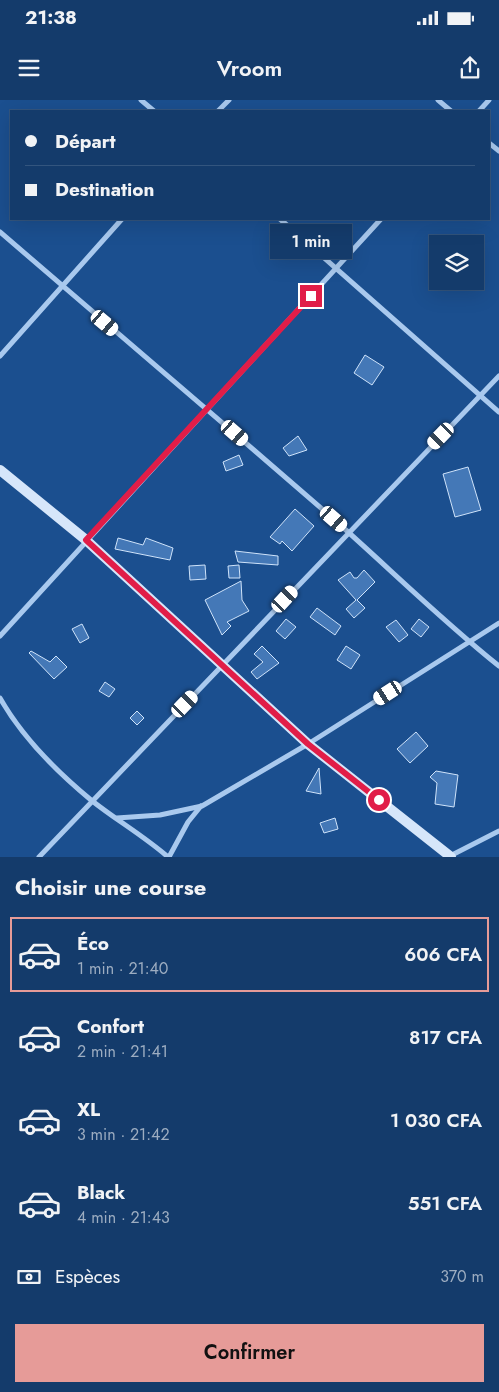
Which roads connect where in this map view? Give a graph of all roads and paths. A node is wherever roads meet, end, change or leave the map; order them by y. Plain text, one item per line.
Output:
1 (141, 100) edge
2 (228, 100) edge
3 (438, 100) edge
4 (489, 100) edge
5 (153, 110) edge
6 (219, 110) edge
7 (450, 110) edge
8 (480, 110) edge
9 (121, 220) edge
10 (281, 220) edge
11 (380, 220) edge
12 (0, 232) edge
13 (337, 268) junction
14 (62, 286) junction
15 (0, 356) edge
16 (499, 376) edge
17 (481, 396) junction
18 (206, 408) junction
19 (499, 412) edge
20 (0, 470) edge
21 (348, 532) junction
22 (86, 540) junction
23 (499, 623) edge
24 (0, 636) edge
25 (468, 642) junction
26 (222, 666) junction
27 (499, 666) edge
28 (0, 698) edge
29 (308, 744) junction
30 (92, 800) junction
31 (202, 806) junction
32 (117, 818) junction
33 (499, 831) edge
34 (39, 857) edge
35 (169, 857) edge
36 (450, 857) edge

1 - 5 street
2 - 6 street
3 - 7 street
4 - 8 street
9 - 14 street
10 - 13 street
11 - 13 street
12 - 14 street
13 - 17 street
13 - 18 street
14 - 15 street
14 - 18 street
16 - 17 street
17 - 19 street
17 - 21 street
18 - 21 street
18 - 22 street
20 - 22 street
21 - 25 street
21 - 26 street
22 - 24 street
22 - 26 street
23 - 25 street
25 - 27 street
25 - 29 street
26 - 29 street
26 - 30 street
28 - 30 street
29 - 31 street
29 - 36 street
30 - 32 street
30 - 34 street
31 - 32 street
31 - 35 street
32 - 35 street
33 - 36 street

